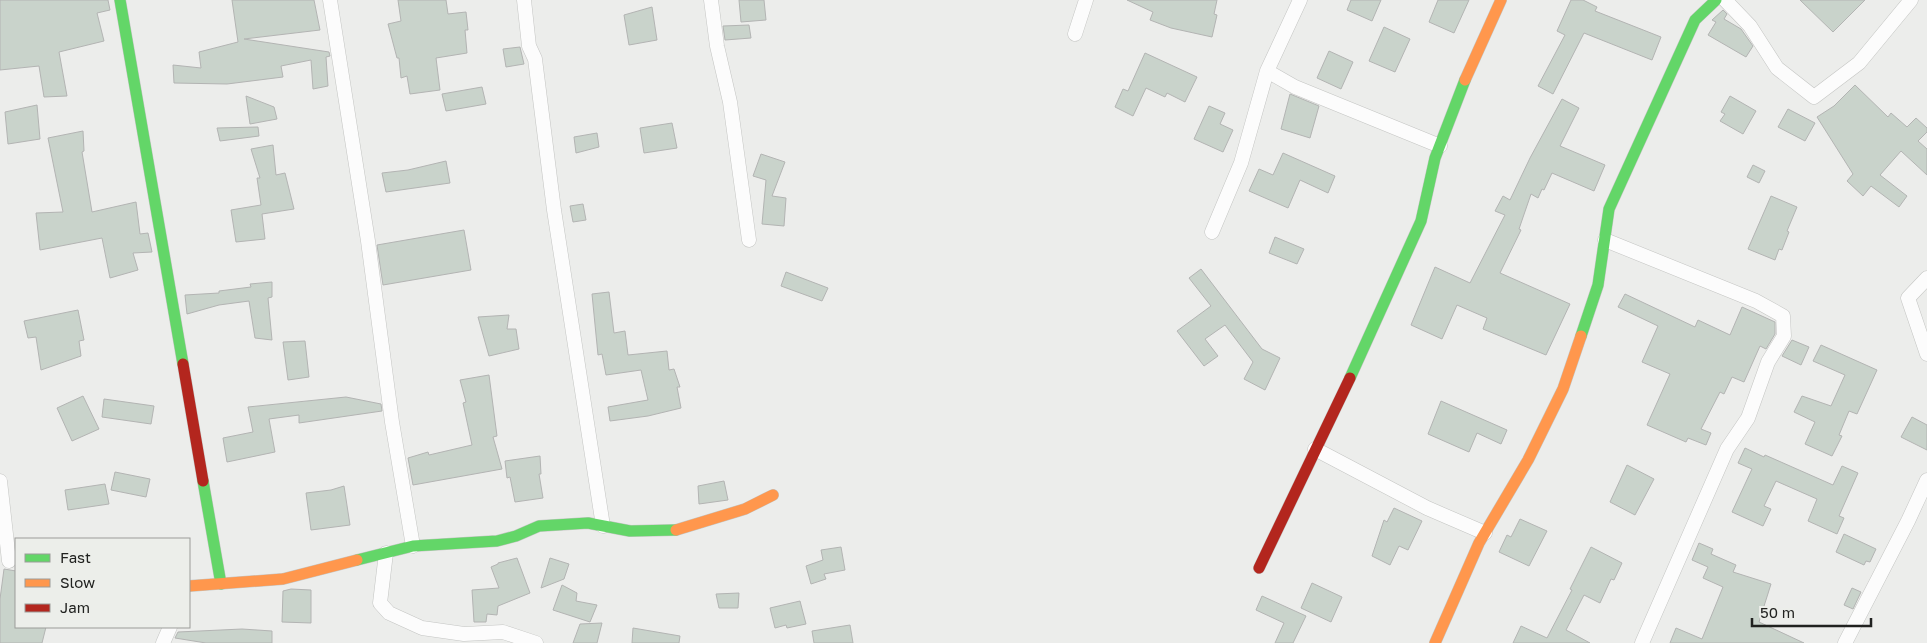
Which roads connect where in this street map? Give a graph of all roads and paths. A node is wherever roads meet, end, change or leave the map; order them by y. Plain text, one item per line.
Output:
1 (120, 0) edge
2 (330, 0) edge
3 (524, 0) edge
4 (711, 0) edge
5 (1086, 0) edge
6 (1300, 0) edge
7 (1501, 0) edge
8 (1716, 0) edge
9 (1725, 0) edge
10 (1911, 0) edge
11 (1075, 34) dead end
12 (1267, 71) junction
13 (1440, 146) junction
14 (1212, 232) dead end
15 (749, 240) dead end
16 (1605, 240) junction
17 (1927, 278) edge
18 (1927, 354) edge
19 (1315, 449) junction
20 (1927, 480) edge
21 (0, 481) edge
22 (773, 495) dead end
23 (603, 526) junction
24 (1485, 533) junction
25 (413, 546) junction
26 (386, 553) junction
27 (8, 561) edge
28 (1259, 568) dead end
29 (221, 584) junction
30 (191, 588) edge
31 (170, 628) edge
32 (163, 643) edge
33 (536, 643) edge
34 (1435, 643) edge
35 (1642, 643) edge
36 (1845, 643) edge

1 - 29 street
2 - 25 street
3 - 23 street
4 - 15 street
5 - 11 street
6 - 12 street
7 - 13 street
8 - 16 street
9 - 10 street
12 - 13 street
12 - 14 street
13 - 19 street
16 - 24 street
16 - 35 street
17 - 18 street
19 - 24 street
19 - 28 street
20 - 36 street
21 - 27 street
22 - 23 street
23 - 25 street
24 - 34 street
25 - 26 street
26 - 29 street
26 - 33 street
29 - 30 street
31 - 32 street

